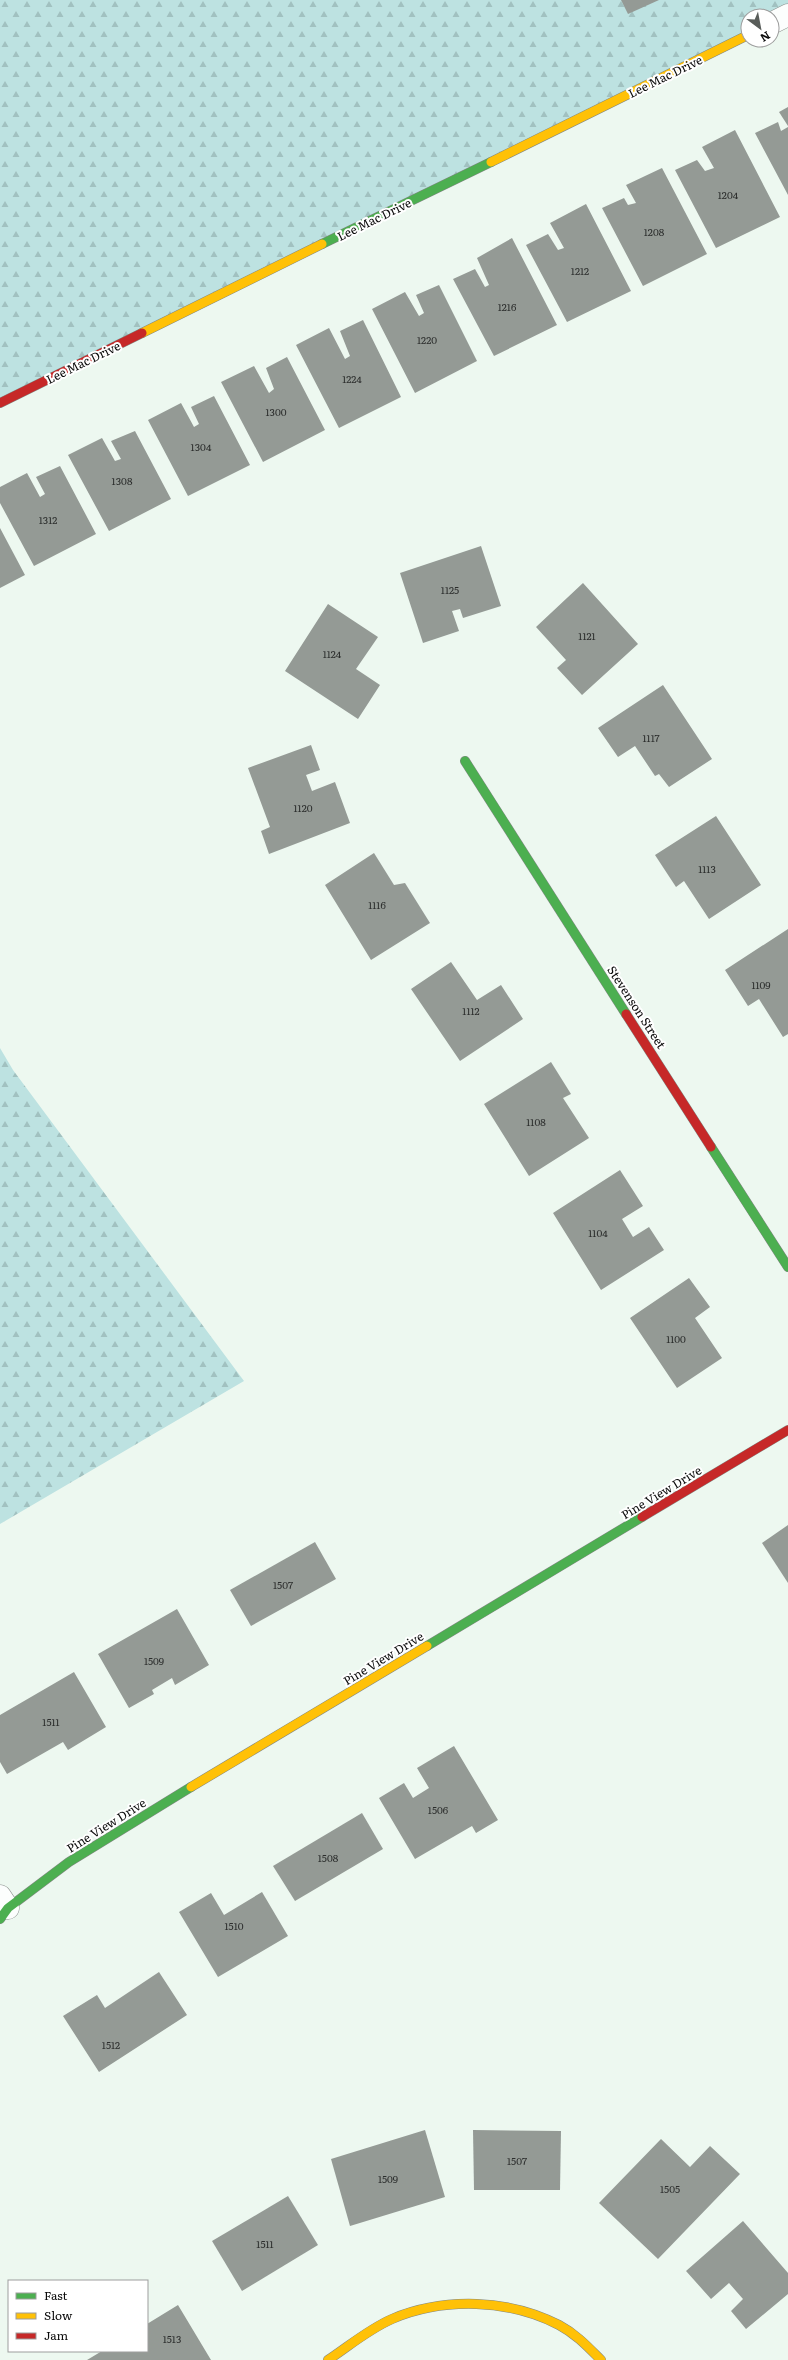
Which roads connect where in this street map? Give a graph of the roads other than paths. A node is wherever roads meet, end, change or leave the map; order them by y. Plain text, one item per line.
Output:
1 (740, 39) edge
2 (0, 403) edge
3 (465, 760) dead end
4 (788, 1267) edge
5 (788, 1430) edge
6 (3, 1907) edge
7 (328, 2360) edge
8 (601, 2360) edge

1 - 2 street, Lee Mac Drive
3 - 4 street, Stevenson Street
5 - 6 street, Pine View Drive
7 - 8 street

